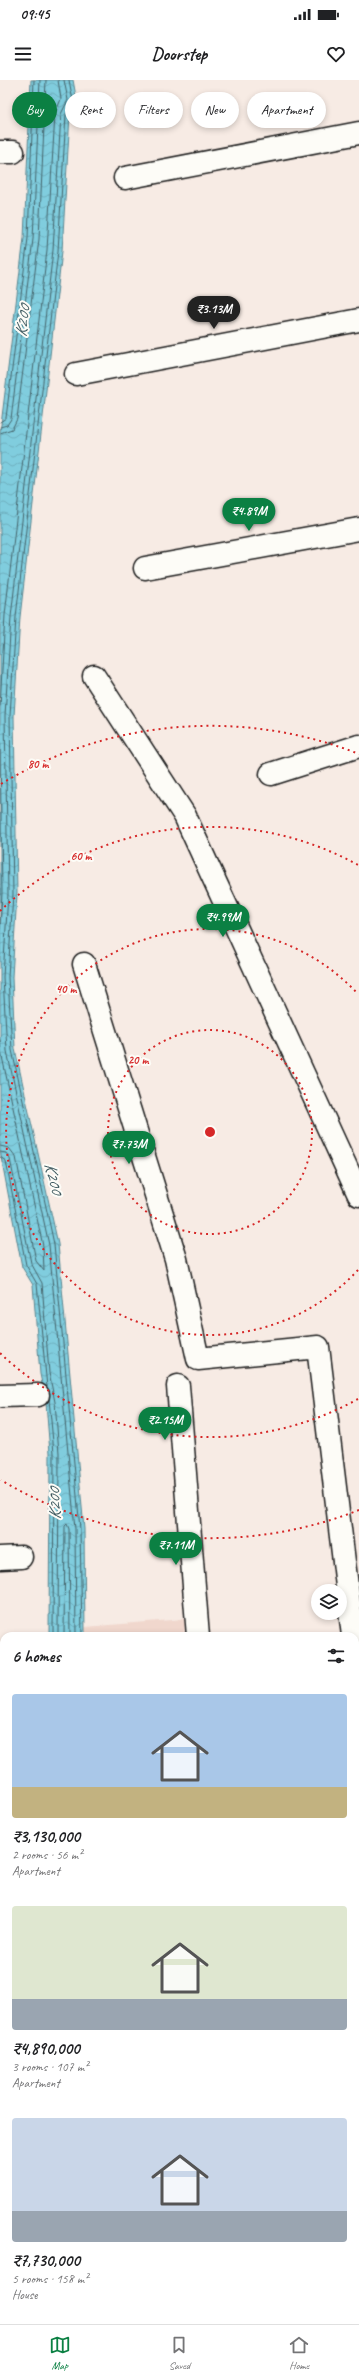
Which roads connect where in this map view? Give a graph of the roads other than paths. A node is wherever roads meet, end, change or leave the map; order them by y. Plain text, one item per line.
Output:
1 (359, 134) edge
2 (125, 178) dead end
3 (359, 320) edge
4 (76, 374) dead end
5 (359, 529) edge
6 (145, 568) dead end
7 (94, 676) dead end
8 (359, 746) edge
9 (271, 774) dead end
10 (84, 964) dead end
11 (359, 1195) edge
12 (178, 1386) dead end
13 (38, 1395) dead end
14 (0, 1396) edge
15 (198, 1632) edge
16 (353, 1632) edge

1 - 2 street
3 - 4 street
5 - 6 street
7 - 11 street
8 - 9 street
10 - 16 street
12 - 15 street
13 - 14 street

